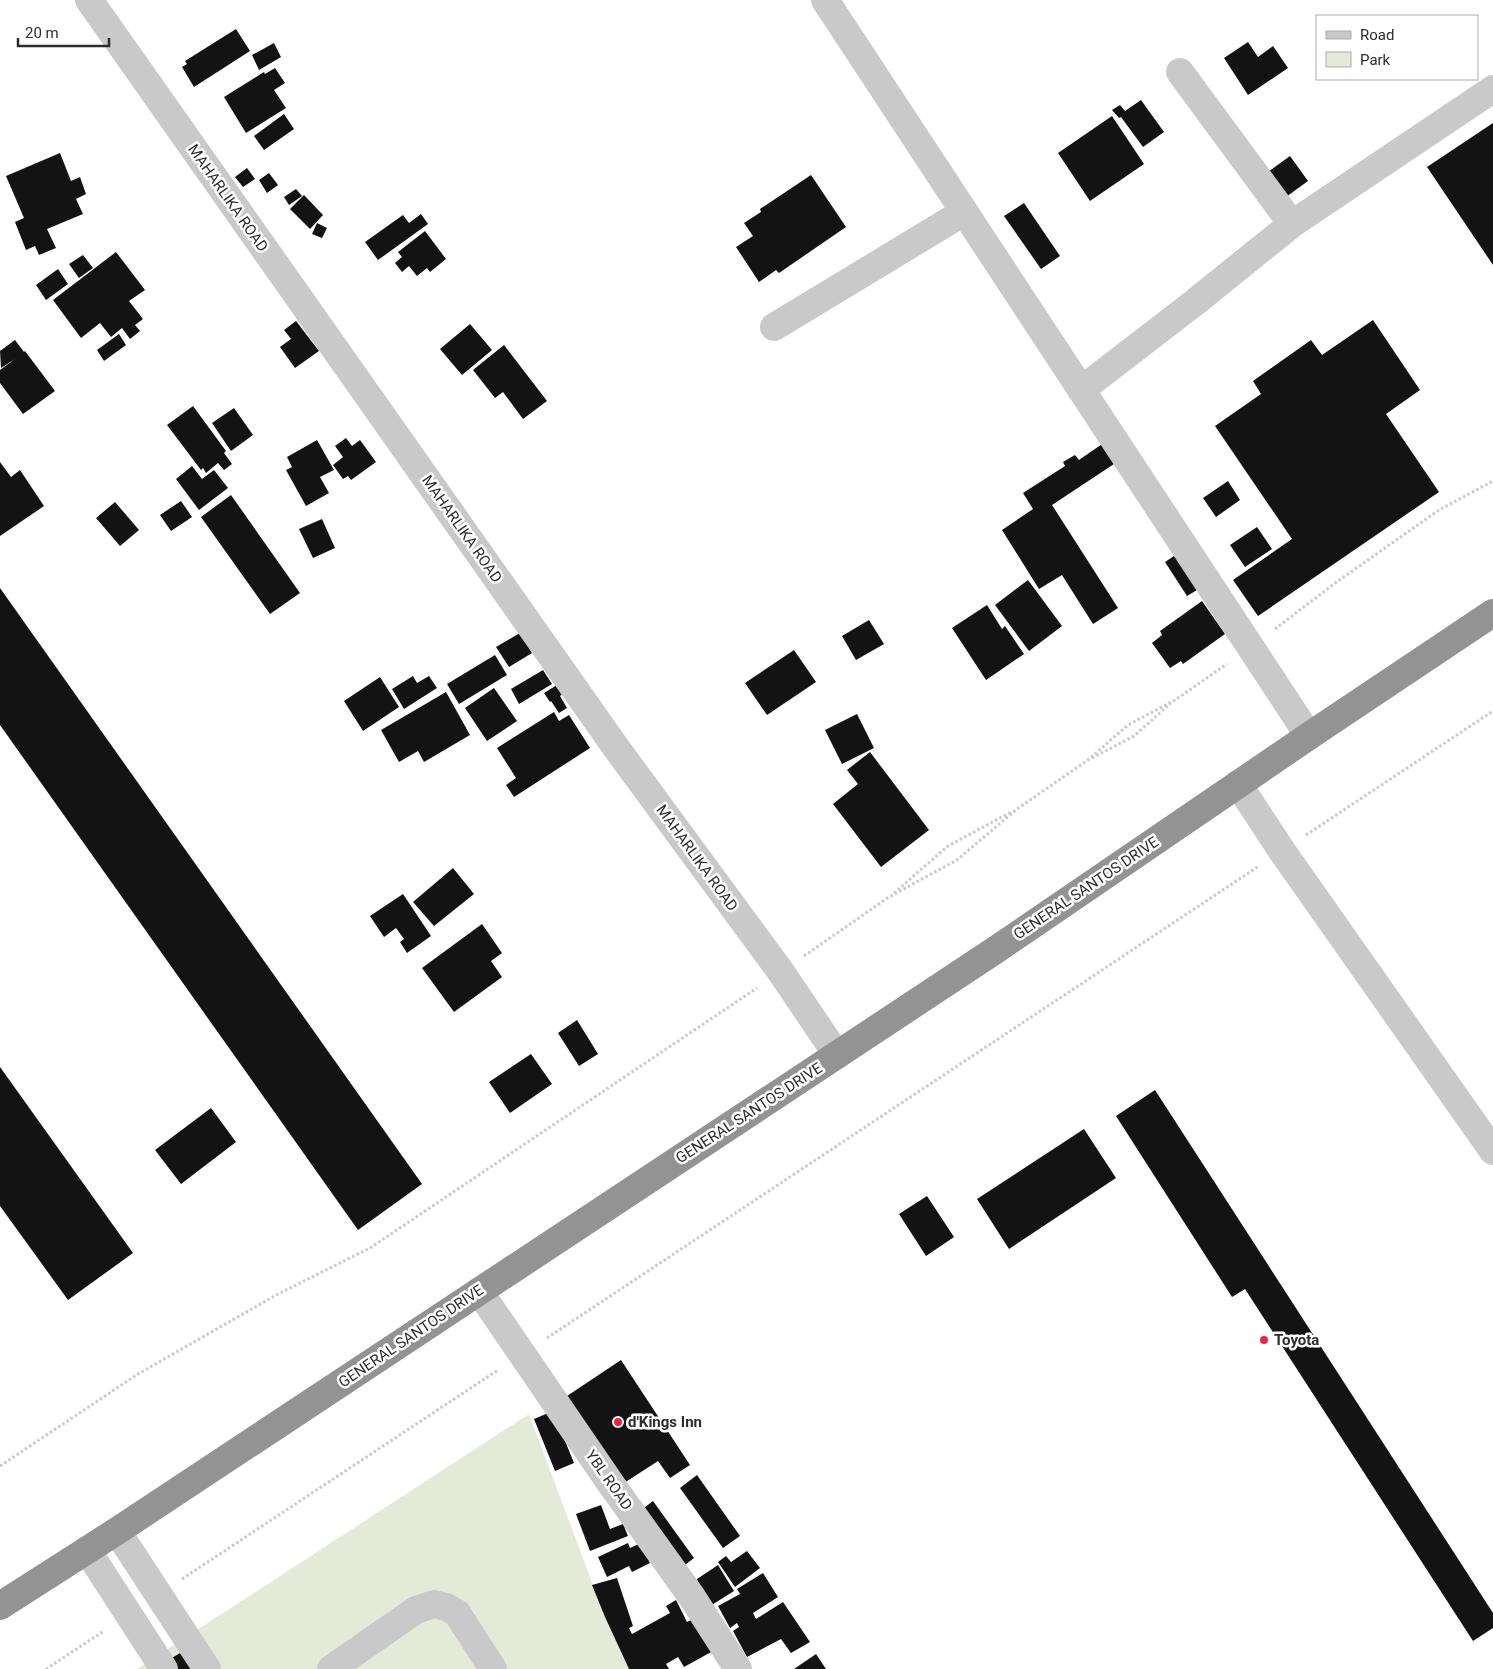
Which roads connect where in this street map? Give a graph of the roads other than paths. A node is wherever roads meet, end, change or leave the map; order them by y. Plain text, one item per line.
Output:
1 (89, 0) edge
2 (825, 0) edge
3 (1180, 72) dead end
4 (1493, 90) edge
5 (964, 212) junction
6 (1292, 224) junction
7 (774, 327) dead end
8 (1081, 390) junction
9 (1493, 612) edge
10 (1309, 736) junction
11 (1238, 784) junction
12 (837, 1055) junction
13 (1493, 1151) edge
14 (479, 1291) junction
15 (117, 1531) junction
16 (87, 1550) junction
17 (0, 1606) edge
18 (362, 1659) edge
19 (164, 1669) edge
20 (207, 1669) edge
21 (331, 1669) edge
22 (493, 1669) edge
23 (738, 1669) edge

1 - 12 street, MAHARLIKA ROAD
2 - 5 street
3 - 6 street
4 - 6 street
5 - 7 street
5 - 8 street
6 - 8 street
8 - 10 street
9 - 10 highway, GENERAL SANTOS DRIVE
10 - 11 highway, GENERAL SANTOS DRIVE
11 - 12 highway, GENERAL SANTOS DRIVE
11 - 13 street
12 - 14 highway, GENERAL SANTOS DRIVE
14 - 15 highway, GENERAL SANTOS DRIVE
14 - 23 street, YBL ROAD
15 - 16 highway, GENERAL SANTOS DRIVE
15 - 20 street
16 - 17 highway, GENERAL SANTOS DRIVE
16 - 19 street
18 - 21 street
18 - 22 street

